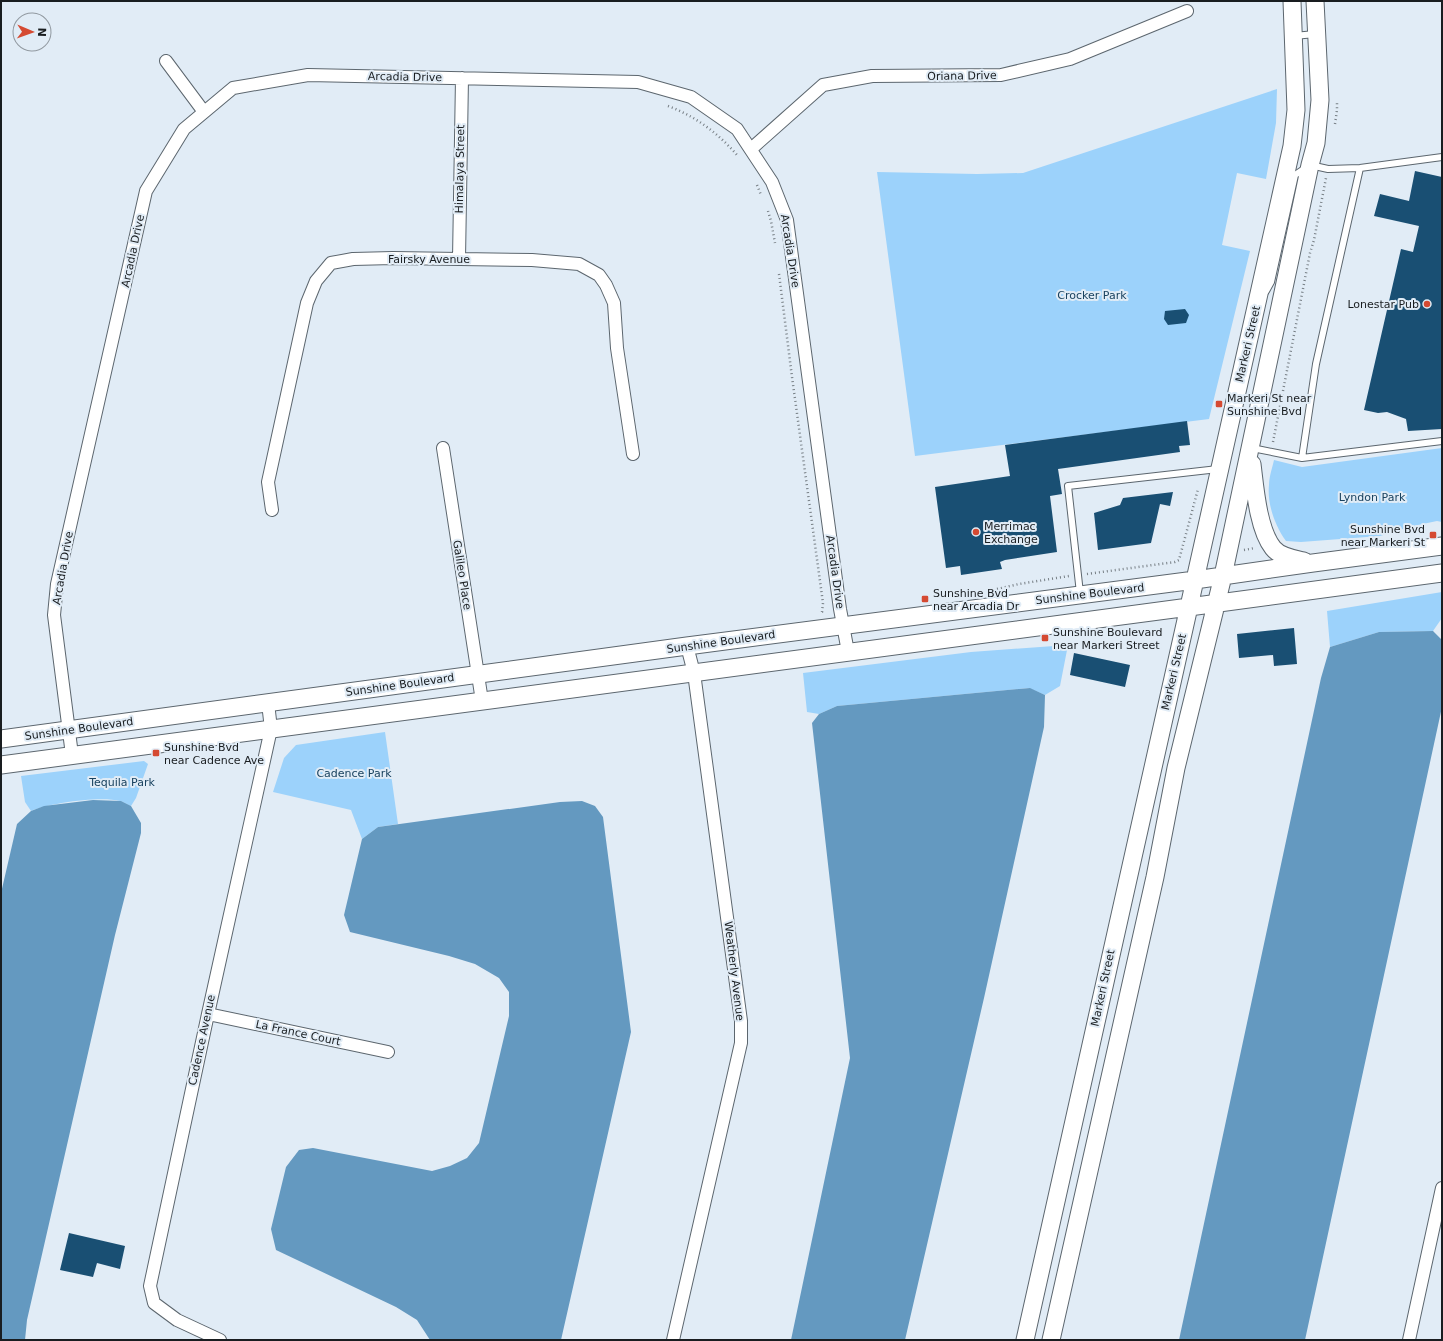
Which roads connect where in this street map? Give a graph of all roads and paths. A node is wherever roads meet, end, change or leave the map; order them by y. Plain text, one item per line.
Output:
1 (1292, 1) edge
2 (1315, 1) edge
3 (1186, 11) dead end
4 (1316, 34) junction
5 (1293, 36) junction
6 (166, 61) dead end
7 (462, 78) junction
8 (666, 105) dead end
9 (204, 112) junction
10 (750, 149) junction
11 (1442, 157) edge
12 (742, 160) dead end
13 (1310, 166) junction
14 (1360, 168) junction
15 (754, 178) dead end
16 (763, 200) dead end
17 (766, 207) dead end
18 (776, 250) dead end
19 (459, 259) junction
20 (779, 272) dead end
21 (1254, 316) junction
22 (1442, 441) edge
23 (443, 448) dead end
24 (1251, 448) junction
25 (633, 454) dead end
26 (1302, 458) junction
27 (1220, 469) junction
28 (1202, 471) junction
29 (272, 510) dead end
30 (1260, 545) dead end
31 (1442, 546) edge
32 (1253, 548) junction
33 (1243, 550) dead end
34 (1252, 553) dead end
35 (1312, 562) junction
36 (1442, 573) edge
37 (1078, 575) junction
38 (1223, 576) junction
39 (1195, 580) junction
40 (996, 589) dead end
41 (1081, 595) junction
42 (1217, 603) junction
43 (1189, 608) junction
44 (817, 617) dead end
45 (842, 626) junction
46 (688, 646) junction
47 (848, 652) junction
48 (694, 673) junction
49 (478, 674) junction
50 (482, 701) junction
51 (268, 703) junction
52 (271, 729) junction
53 (69, 730) junction
54 (1, 739) edge
55 (72, 755) junction
56 (1, 764) edge
57 (1105, 979) junction
58 (1132, 984) junction
59 (208, 1014) junction
60 (388, 1052) dead end
61 (1442, 1188) edge
62 (220, 1340) edge
63 (673, 1340) edge
64 (1025, 1340) edge
65 (1051, 1340) edge
66 (1409, 1340) edge

1 - 5 main road, Markeri Street
2 - 4 main road
3 - 10 street, Oriana Drive
4 - 5 lane
4 - 13 main road
5 - 21 main road, Markeri Street
6 - 9 street
7 - 9 street, Arcadia Drive
7 - 10 street, Arcadia Drive
7 - 19 street, Himalaya Street
8 - 12 path
9 - 53 street, Arcadia Drive
10 - 45 street, Arcadia Drive
11 - 14 lane
13 - 14 lane
13 - 21 lane
13 - 24 main road
14 - 26 lane
15 - 16 path
17 - 18 path
19 - 25 street, Fairsky Avenue
19 - 29 street, Fairsky Avenue
20 - 44 path
21 - 27 main road, Markeri Street
22 - 26 lane
23 - 49 street, Galileo Place
24 - 26 lane
24 - 35 main road
24 - 38 main road
27 - 28 lane
27 - 39 main road, Markeri Street
28 - 37 path
28 - 37 lane
30 - 32 path
31 - 35 main road, Sunshine Boulevard
32 - 33 path
32 - 34 path
35 - 38 main road, Sunshine Boulevard
36 - 42 main road
37 - 40 path
37 - 41 lane
38 - 39 main road, Sunshine Boulevard
38 - 42 main road
39 - 41 main road, Sunshine Boulevard
39 - 43 main road, Markeri Street
41 - 45 main road, Sunshine Boulevard
42 - 43 main road
42 - 58 main road
43 - 47 main road
43 - 57 main road, Markeri Street
45 - 46 main road, Sunshine Boulevard
45 - 47 street, Arcadia Drive
46 - 48 street, Weatherly Avenue
46 - 49 main road, Sunshine Boulevard
47 - 48 main road
48 - 50 main road
48 - 63 street, Weatherly Avenue
49 - 50 street, Galileo Place
49 - 51 main road, Sunshine Boulevard
50 - 52 main road
51 - 52 street, Cadence Avenue
51 - 53 main road, Sunshine Boulevard
52 - 55 main road
52 - 59 street, Cadence Avenue
53 - 54 main road, Sunshine Boulevard
53 - 55 street, Arcadia Drive
55 - 56 main road
57 - 58 main road
57 - 64 main road, Markeri Street
58 - 65 main road
59 - 60 street, La France Court
59 - 62 street, Cadence Avenue
61 - 66 street

